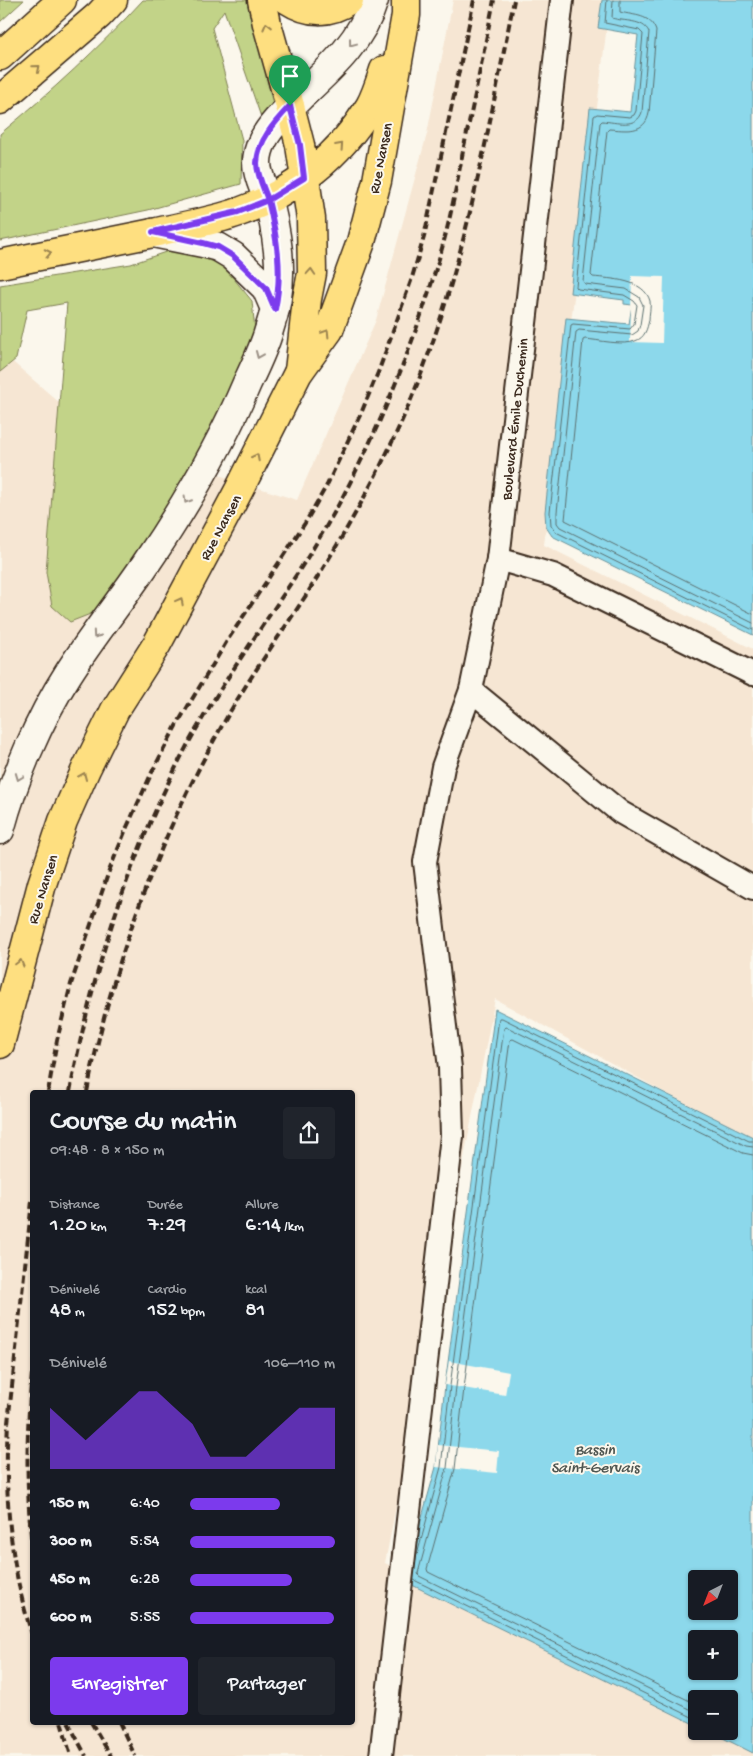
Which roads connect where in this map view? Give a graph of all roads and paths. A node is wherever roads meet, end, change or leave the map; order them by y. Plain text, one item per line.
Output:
1 (62, 0) edge
2 (113, 0) edge
3 (262, 0) edge
4 (288, 0) edge
5 (349, 0) edge
6 (374, 0) edge
7 (562, 0) edge
8 (406, 8) edge
9 (0, 56) edge
10 (0, 100) edge
11 (290, 106) junction
12 (304, 178) junction
13 (268, 200) junction
14 (153, 232) junction
15 (0, 264) edge
16 (275, 309) junction
17 (298, 373) junction
18 (498, 559) junction
19 (753, 674) edge
20 (471, 690) junction
21 (0, 830) edge
22 (753, 888) edge
23 (0, 1044) edge
24 (381, 1756) edge

1 - 9 main road
10 -> 2 main road
11 -> 3 main road
4 - 5 main road
6 -> 11 main road
7 - 18 street, Boulevard Émile Duchemin
12 -> 8 main road
17 -> 8 main road, Rue Nansen
11 - 12 main road
11 - 13 main road
12 - 13 main road
17 -> 12 main road
13 - 14 main road
13 - 16 main road
15 -> 14 main road
14 - 16 main road
16 -> 21 main road
23 -> 17 main road, Rue Nansen
18 - 19 street
18 - 20 street, Boulevard Émile Duchemin
20 - 22 street
20 - 24 street, Boulevard Émile Duchemin

